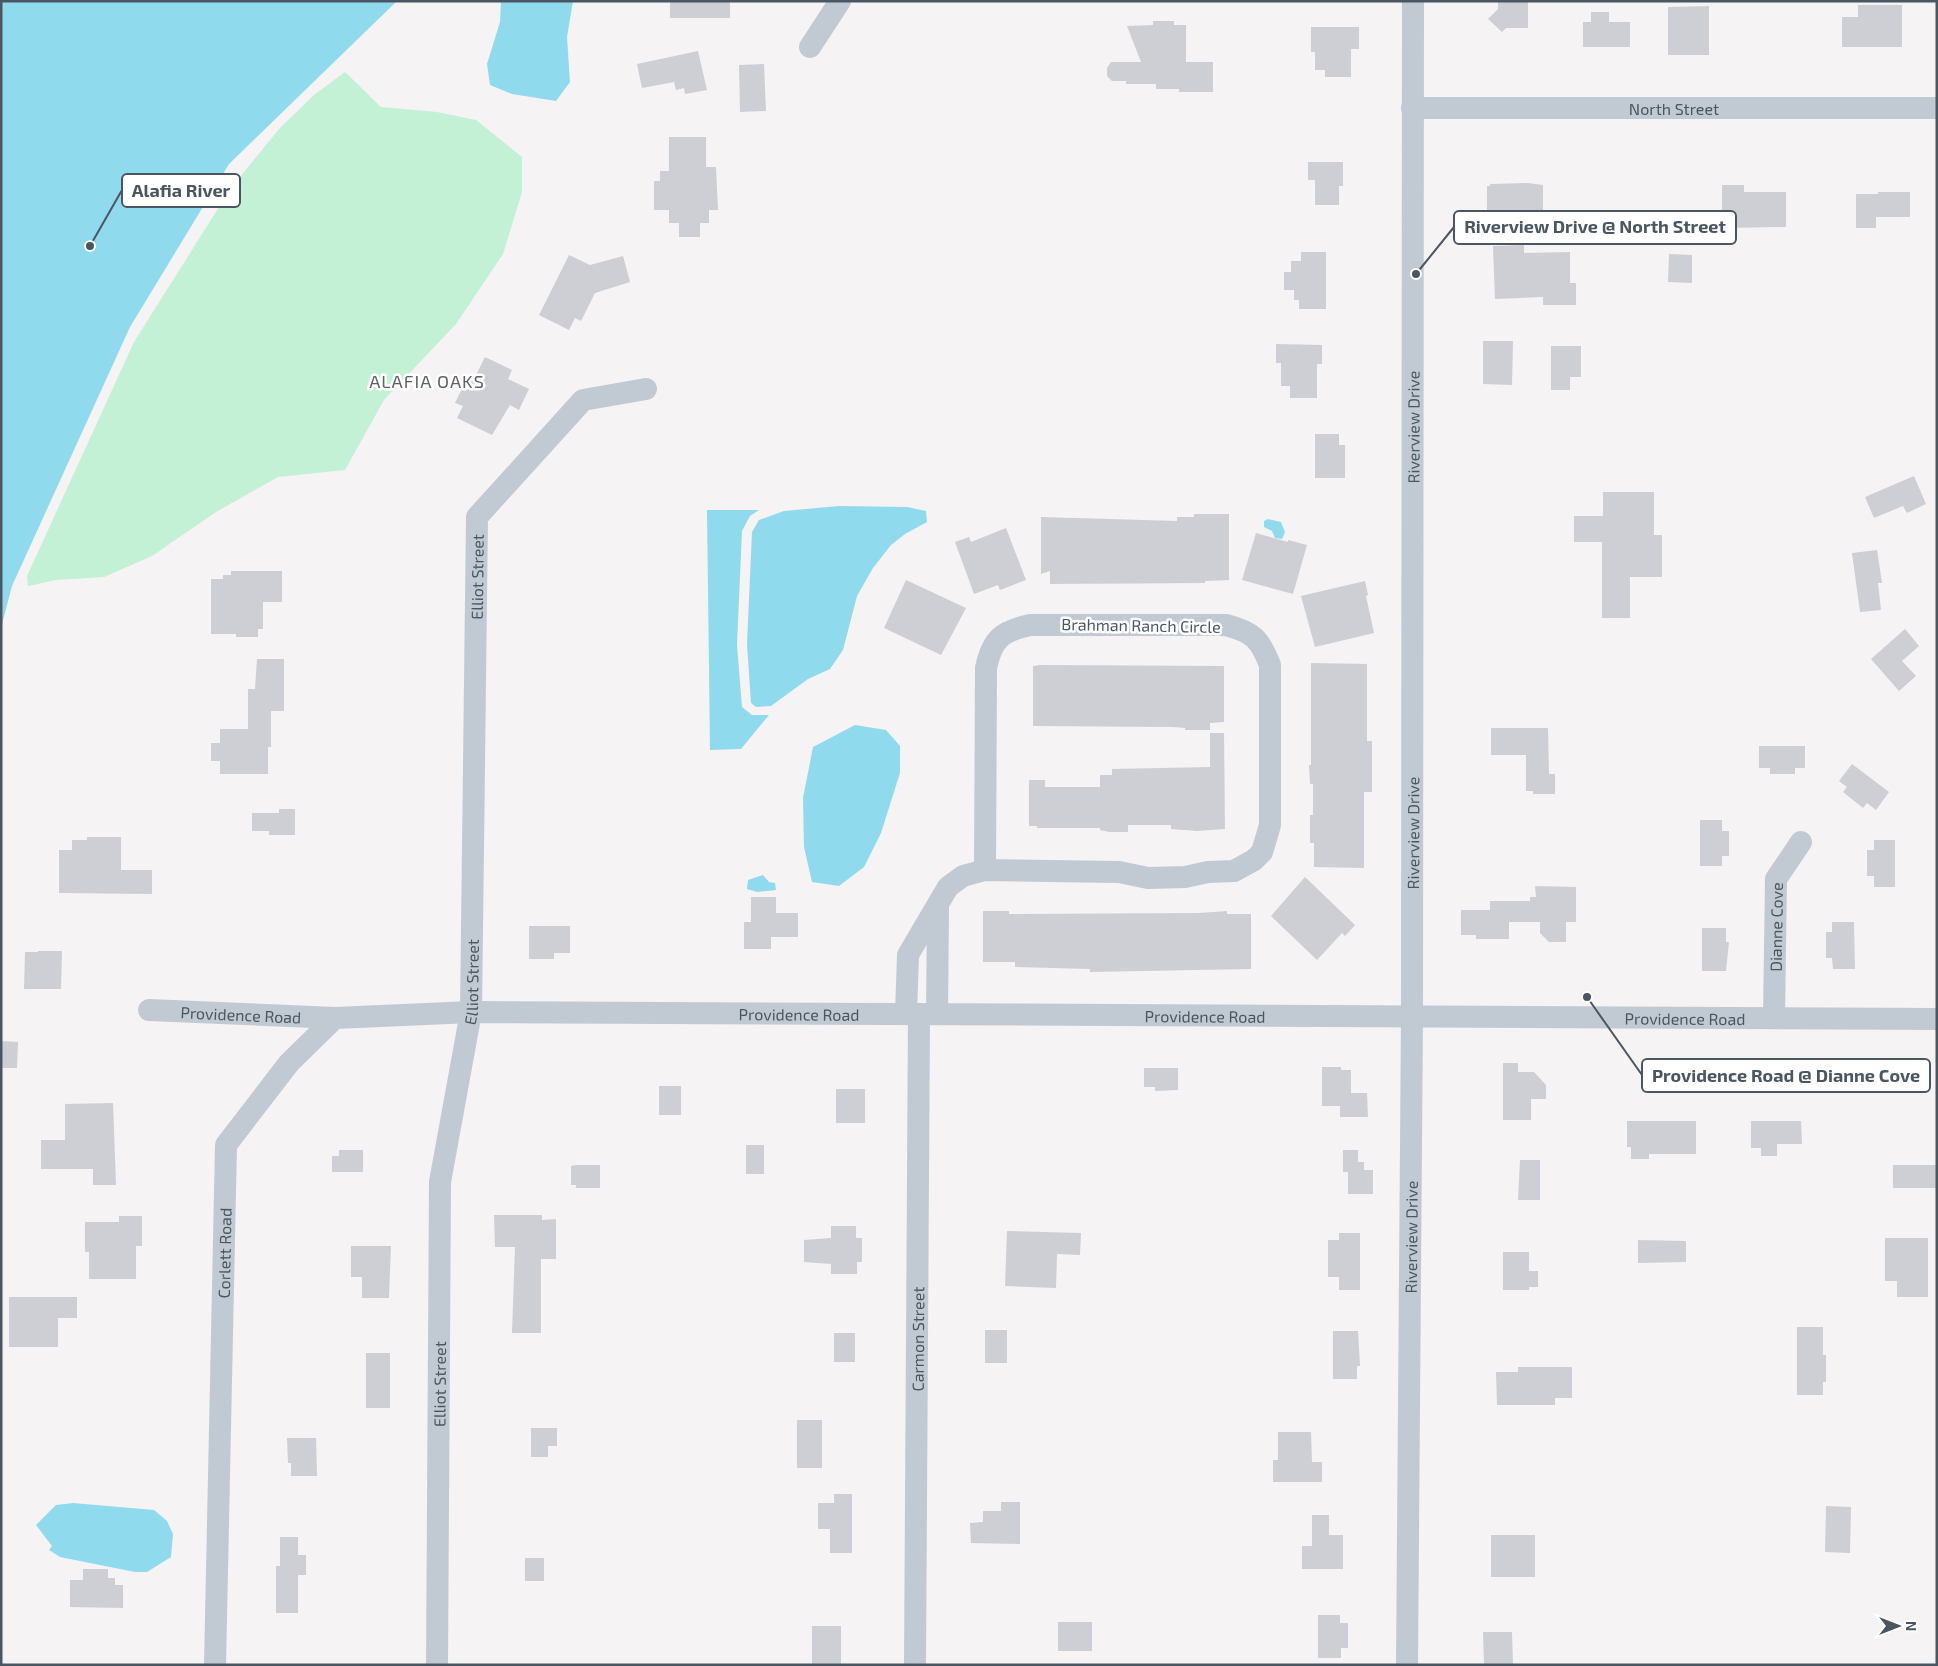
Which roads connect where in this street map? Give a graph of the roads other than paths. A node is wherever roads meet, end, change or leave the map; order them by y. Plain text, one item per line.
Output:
1 (840, 1) edge
2 (1413, 1) edge
3 (810, 47) dead end
4 (1412, 108) junction
5 (1937, 108) edge
6 (646, 389) dead end
7 (1801, 842) dead end
8 (985, 870) junction
9 (938, 905) junction
10 (149, 1010) dead end
11 (471, 1012) junction
12 (921, 1014) junction
13 (1412, 1016) junction
14 (335, 1018) junction
15 (1774, 1018) junction
16 (1937, 1019) edge
17 (215, 1665) edge
18 (437, 1665) edge
19 (915, 1665) edge
20 (1407, 1665) edge

1 - 3 street
2 - 4 street, Riverview Drive
4 - 5 street, North Street
4 - 13 street, Riverview Drive
6 - 11 street, Elliot Street
7 - 15 street, Dianne Cove
8 - 8 street, Brahman Ranch Circle
8 - 9 street, Brahman Ranch Circle
9 - 12 street
9 - 12 street, Brahman Ranch Circle
10 - 14 street, Providence Road
11 - 12 street, Providence Road
11 - 14 street
11 - 18 street, Elliot Street
12 - 13 street, Providence Road
12 - 19 street, Carmon Street
13 - 15 street, Providence Road
13 - 20 street, Riverview Drive
14 - 17 street, Corlett Road
15 - 16 street, Providence Road

